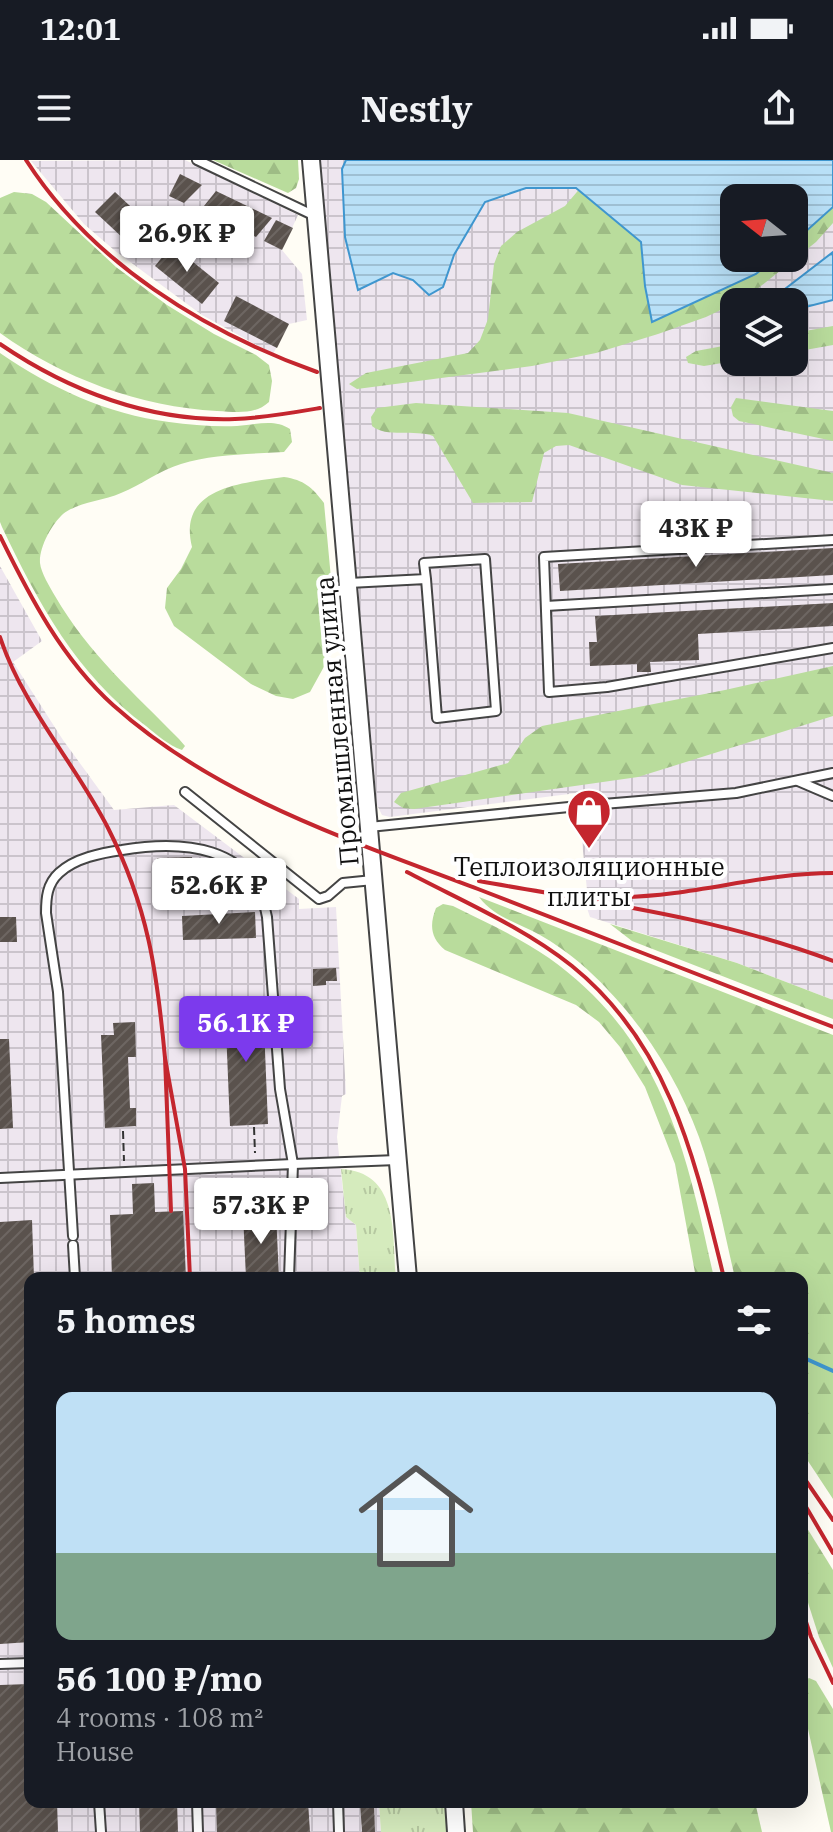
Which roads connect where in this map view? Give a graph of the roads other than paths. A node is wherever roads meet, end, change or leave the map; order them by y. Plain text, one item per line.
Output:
1 (197, 160) edge
2 (311, 160) edge
3 (316, 216) junction
4 (833, 540) edge
5 (426, 579) junction
6 (348, 583) junction
7 (833, 589) edge
8 (546, 606) junction
9 (833, 648) edge
10 (833, 773) edge
11 (797, 781) junction
12 (185, 792) dead end
13 (833, 796) edge
14 (369, 827) junction
15 (374, 880) junction
16 (398, 1160) junction
17 (293, 1164) junction
18 (70, 1174) junction
19 (0, 1178) edge
20 (75, 1272) edge
21 (289, 1272) edge
22 (407, 1272) edge
23 (24, 1663) edge
24 (0, 1664) edge
25 (99, 1808) edge
26 (197, 1808) edge
27 (338, 1808) edge
28 (454, 1808) edge
29 (101, 1832) edge
30 (198, 1832) edge
31 (339, 1832) edge
32 (456, 1832) edge

1 - 3 lane
2 - 3 street, Промышленная улица
3 - 6 street, Промышленная улица
4 - 8 lane
5 - 5 lane
5 - 6 lane
6 - 14 street, Промышленная улица
7 - 8 lane
8 - 9 lane
10 - 11 lane
11 - 13 lane
11 - 14 lane
12 - 15 lane
14 - 15 street, Промышленная улица
15 - 16 street, Промышленная улица
16 - 17 lane
16 - 22 street, Промышленная улица
17 - 18 lane
17 - 18 lane
17 - 21 lane
18 - 19 lane
18 - 20 lane
23 - 24 lane
25 - 29 lane
26 - 30 lane
27 - 31 lane
28 - 32 street

